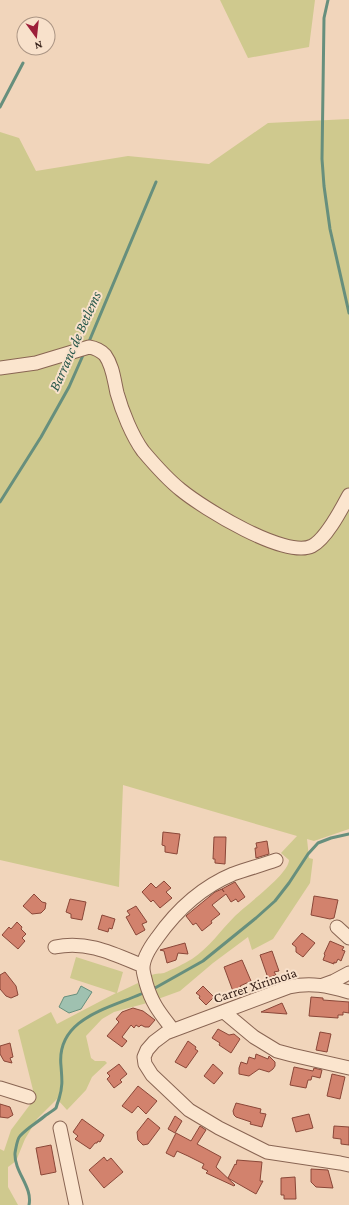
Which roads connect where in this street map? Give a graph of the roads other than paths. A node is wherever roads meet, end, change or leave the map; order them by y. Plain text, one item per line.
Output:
1 (0, 368) edge
2 (349, 495) edge
3 (276, 860) dead end
4 (337, 927) dead end
5 (349, 938) edge
6 (55, 946) dead end
7 (144, 972) junction
8 (349, 973) edge
9 (323, 985) junction
10 (349, 992) edge
11 (224, 1012) junction
12 (173, 1030) junction
13 (349, 1068) edge
14 (0, 1088) edge
15 (30, 1097) dead end
16 (60, 1128) dead end
17 (349, 1165) edge
18 (76, 1205) edge

1 - 2 street
3 - 7 street
4 - 5 street
6 - 7 street
7 - 12 street
8 - 9 street
9 - 10 street, Carrer Xirimoia
9 - 11 street, Carrer Xirimoia
11 - 12 street, Carrer Xirimoia
11 - 13 street
12 - 17 street, Carrer Xirimoia
14 - 15 street
16 - 18 street

